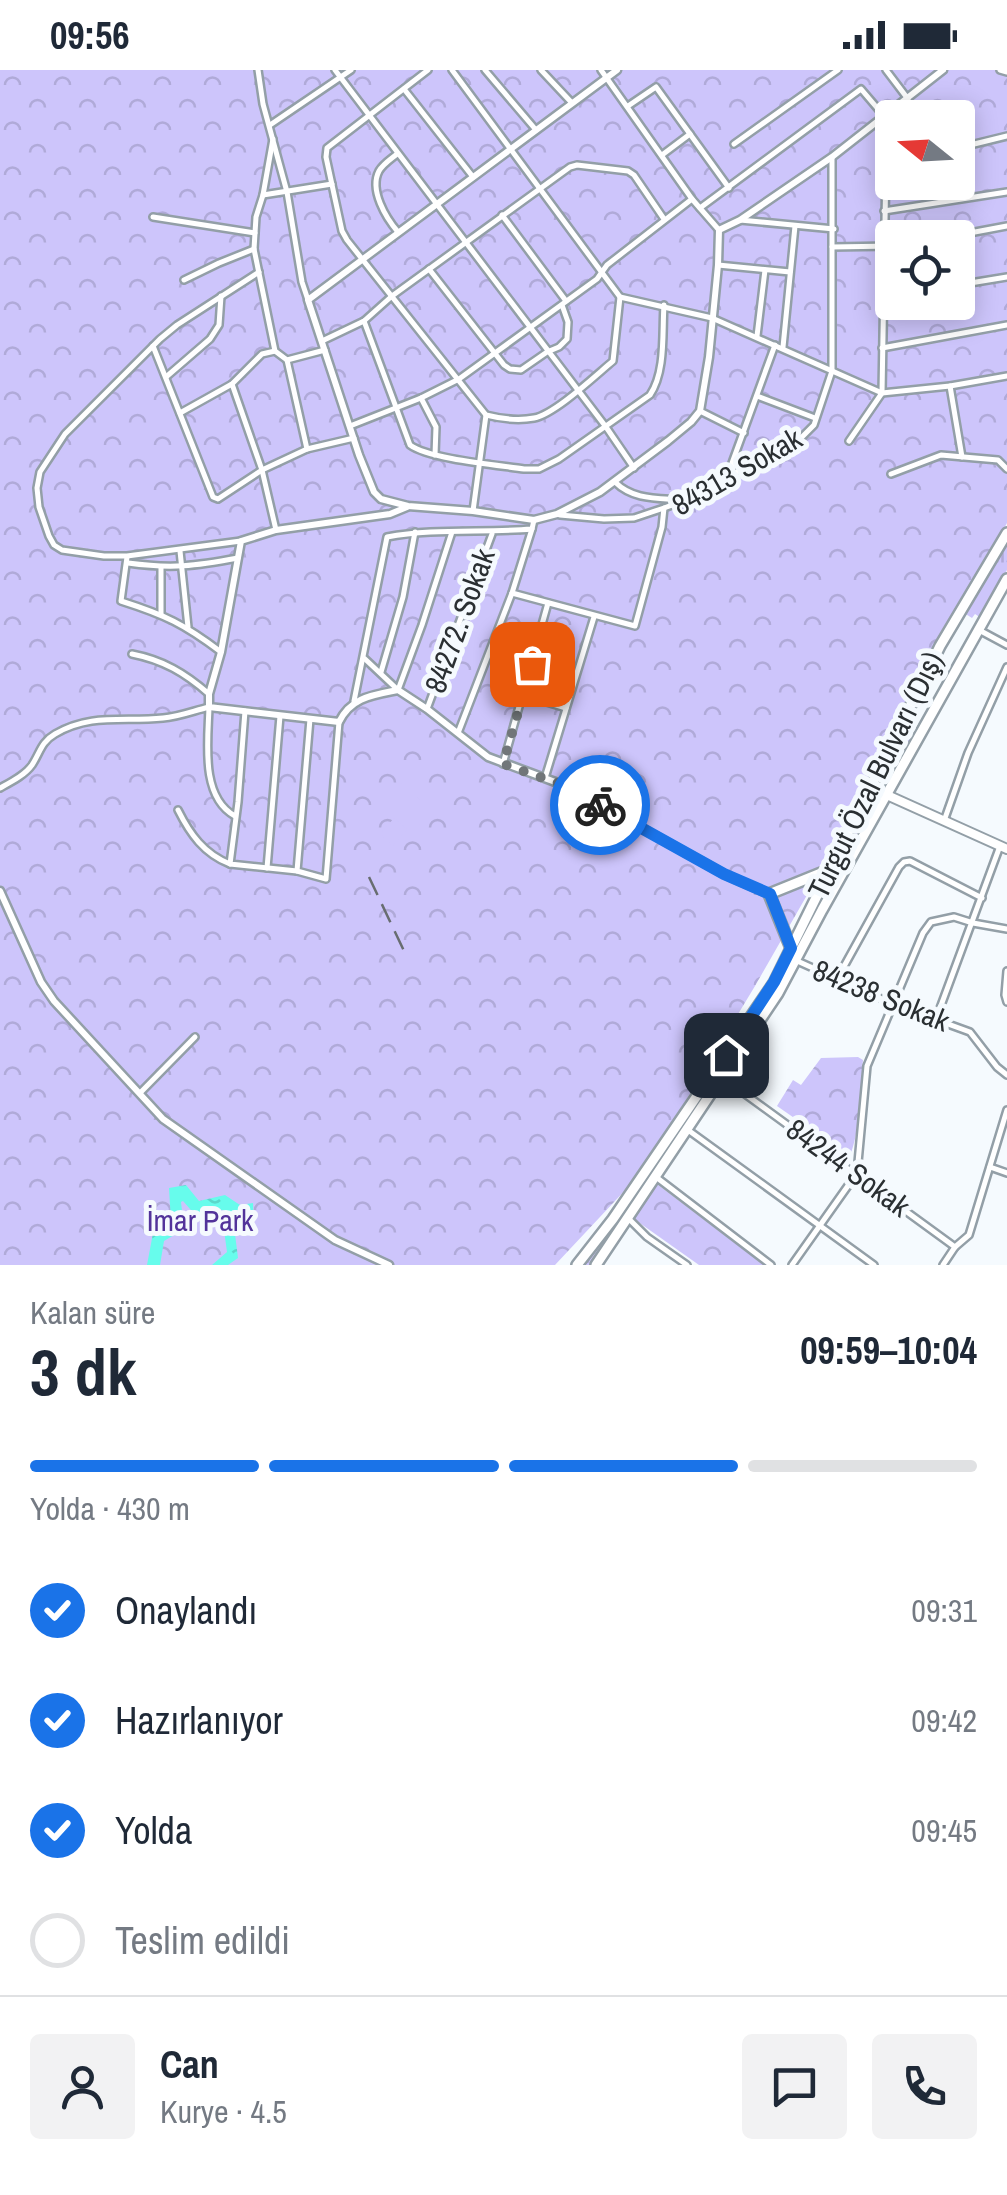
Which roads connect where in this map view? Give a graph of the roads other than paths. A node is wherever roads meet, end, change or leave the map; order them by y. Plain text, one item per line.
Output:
1 (258, 70) edge
2 (335, 70) edge
3 (351, 70) edge
4 (428, 70) edge
5 (452, 70) edge
6 (485, 70) edge
7 (541, 70) edge
8 (601, 70) edge
9 (617, 70) edge
10 (838, 70) edge
11 (886, 70) edge
12 (944, 70) edge
13 (608, 77) junction
14 (340, 78) junction
15 (404, 89) junction
16 (908, 99) joint
17 (572, 103) junction
18 (875, 105) edge
19 (628, 106) junction
20 (368, 116) junction
21 (875, 123) edge
22 (270, 126) junction
23 (536, 130) junction
24 (690, 134) junction
25 (1007, 136) edge
26 (273, 139) junction
27 (734, 144) dead end
28 (975, 144) edge
29 (511, 148) junction
30 (397, 154) junction
31 (662, 155) junction
32 (832, 157) junction
33 (473, 177) junction
34 (332, 184) junction
35 (539, 188) junction
36 (729, 188) junction
37 (287, 192) junction
38 (1007, 192) edge
39 (263, 195) junction
40 (692, 199) junction
41 (885, 200) edge
42 (436, 204) junction
43 (700, 208) junction
44 (884, 211) junction
45 (502, 215) junction
46 (152, 217) dead end
47 (664, 219) junction
48 (740, 220) junction
49 (884, 220) edge
50 (795, 226) junction
51 (1007, 226) edge
52 (834, 229) junction
53 (719, 230) junction
54 (398, 232) junction
55 (975, 232) edge
56 (254, 233) junction
57 (466, 242) junction
58 (832, 247) junction
59 (875, 248) edge
60 (254, 249) junction
61 (362, 259) junction
62 (718, 264) junction
63 (429, 269) junction
64 (766, 270) junction
65 (259, 272) junction
66 (790, 272) junction
67 (602, 274) junction
68 (1007, 276) edge
69 (184, 280) dead end
70 (975, 281) edge
71 (222, 296) junction
72 (392, 296) junction
73 (620, 297) junction
74 (308, 300) junction
75 (564, 303) junction
76 (664, 305) junction
77 (712, 318) junction
78 (882, 320) edge
79 (364, 321) junction
80 (1007, 326) edge
81 (531, 329) junction
82 (757, 337) junction
83 (775, 345) junction
84 (153, 346) junction
85 (323, 346) junction
86 (783, 348) junction
87 (882, 348) junction
88 (276, 351) junction
89 (547, 352) junction
90 (494, 354) junction
91 (287, 360) junction
92 (832, 371) junction
93 (1007, 376) edge
94 (166, 377) junction
95 (458, 380) junction
96 (232, 384) junction
97 (950, 386) junction
98 (577, 391) junction
99 (882, 393) junction
100 (757, 396) junction
101 (422, 398) junction
102 (394, 408) junction
103 (700, 411) junction
104 (180, 413) junction
105 (486, 416) junction
106 (816, 419) junction
107 (350, 426) junction
108 (606, 428) junction
109 (744, 433) junction
110 (354, 438) junction
111 (849, 441) dead end
112 (307, 449) junction
113 (435, 456) junction
114 (962, 456) junction
115 (481, 462) junction
116 (634, 468) junction
117 (1007, 469) edge
118 (262, 470) junction
119 (891, 474) dead end
120 (733, 475) junction
121 (615, 482) junction
122 (684, 500) junction
123 (408, 506) junction
124 (664, 508) junction
125 (473, 511) junction
126 (557, 514) junction
127 (534, 520) junction
128 (532, 529) junction
129 (276, 530) junction
130 (414, 532) junction
131 (452, 532) junction
132 (493, 532) junction
133 (1007, 532) edge
134 (241, 541) junction
135 (180, 551) junction
136 (238, 558) junction
137 (126, 559) junction
138 (161, 568) junction
139 (182, 568) junction
140 (1007, 579) edge
141 (512, 593) junction
142 (548, 603) junction
143 (162, 614) junction
144 (594, 616) junction
145 (972, 621) junction
146 (188, 627) junction
147 (1007, 645) edge
148 (221, 652) junction
149 (132, 654) dead end
150 (364, 657) junction
151 (1007, 667) edge
152 (381, 672) junction
153 (398, 690) junction
154 (209, 694) junction
155 (524, 694) junction
156 (354, 702) junction
157 (208, 707) junction
158 (566, 708) junction
159 (427, 709) junction
160 (244, 711) junction
161 (280, 716) junction
162 (310, 719) junction
163 (340, 722) junction
164 (458, 733) junction
165 (895, 736) junction
166 (503, 764) junction
167 (545, 778) junction
168 (0, 788) edge
169 (887, 795) junction
170 (178, 810) dead end
171 (235, 816) junction
172 (944, 822) junction
173 (1003, 847) edge
174 (230, 864) junction
175 (266, 869) junction
176 (831, 869) junction
177 (297, 871) junction
178 (0, 891) edge
179 (770, 894) junction
180 (982, 898) junction
181 (973, 923) junction
182 (1007, 929) edge
183 (791, 948) junction
184 (796, 960) junction
185 (1007, 972) edge
186 (837, 979) junction
187 (1007, 1002) edge
188 (893, 1004) junction
189 (936, 1019) junction
190 (196, 1037) dead end
191 (1007, 1075) edge
192 (723, 1078) junction
193 (140, 1093) junction
194 (1007, 1110) edge
195 (1005, 1122) edge
196 (688, 1130) junction
197 (990, 1167) junction
198 (857, 1173) junction
199 (1007, 1173) edge
200 (656, 1176) junction
201 (628, 1218) junction
202 (820, 1226) junction
203 (955, 1247) junction
204 (389, 1265) edge
205 (577, 1265) edge
206 (596, 1265) edge
207 (688, 1265) edge
208 (771, 1265) edge
209 (792, 1265) edge
210 (874, 1265) edge
211 (943, 1265) edge

1 - 22 street
2 - 14 street
3 - 14 street
4 - 15 street
5 - 29 street
6 - 23 street
7 - 17 street
8 - 13 street
9 - 13 street
10 - 27 street
11 - 16 street
12 - 16 street
13 - 17 street
13 - 19 street
14 - 20 street
14 - 22 street
15 - 20 street
15 - 33 street
17 - 23 street
18 - 36 street
19 - 24 street
19 - 31 street
20 - 30 street
20 - 34 street
21 - 32 street
22 - 26 street
23 - 29 street
24 - 31 street
24 - 36 street
25 - 28 street
26 - 37 street
26 - 39 street
29 - 33 street
29 - 35 street
30 - 42 street
30 - 54 street
31 - 40 street
32 - 48 street
32 - 52 street, 84313 Sokak
33 - 42 street
34 - 37 street
34 - 61 street
35 - 45 street
35 - 47 street
35 - 67 street
36 - 43 street
37 - 39 street
37 - 74 street
38 - 44 street
39 - 56 street
40 - 43 street
40 - 47 street
41 - 44 street
42 - 54 street
42 - 57 street
43 - 53 street
44 - 49 street
45 - 57 street
45 - 75 street
46 - 56 street
47 - 67 street
48 - 50 street
48 - 53 street
50 - 52 street
50 - 66 street
51 - 55 street
52 - 58 street, 84313 Sokak
53 - 62 street
54 - 61 street
56 - 60 street
57 - 63 street
57 - 81 street
58 - 59 street
58 - 92 street, 84313 Sokak
60 - 65 street
60 - 69 street
61 - 72 street
61 - 74 street
62 - 64 street
62 - 77 street
63 - 72 street
63 - 90 street
64 - 66 street
64 - 82 street
65 - 71 street
65 - 88 street
66 - 86 street
67 - 73 street
67 - 75 street
68 - 70 street
71 - 84 street
71 - 94 street
72 - 79 street
72 - 95 street
73 - 76 street
73 - 98 street
74 - 85 street
75 - 81 street
75 - 89 street
76 - 77 street
76 - 108 street
77 - 82 street
77 - 103 street
78 - 87 street
79 - 85 street
79 - 102 street
80 - 87 street
81 - 89 street
81 - 90 street
82 - 83 street
83 - 86 street
83 - 100 street
84 - 94 street
84 - 137 street
85 - 91 street
85 - 107 street
86 - 92 street
87 - 99 street
88 - 91 street
88 - 96 street
89 - 90 street
89 - 98 street
90 - 95 street
91 - 112 street
92 - 99 street
92 - 106 street, 84313 Sokak
93 - 97 street
94 - 104 street
95 - 101 street
95 - 105 street
96 - 104 street
96 - 118 street
97 - 99 street
97 - 114 street
98 - 105 street
98 - 108 street
99 - 111 street
100 - 106 street
100 - 109 street
101 - 102 street
101 - 113 street
102 - 107 street
102 - 113 street
103 - 109 street
103 - 116 street
104 - 118 street
105 - 115 street
106 - 120 street, 84313 Sokak
107 - 110 street
108 - 115 street
108 - 116 street
109 - 120 street
110 - 112 street
110 - 123 street
112 - 118 street
113 - 115 street
114 - 117 street
114 - 119 street
115 - 125 street
116 - 121 street
118 - 129 street
120 - 122 street, 84313 Sokak
121 - 122 street
121 - 126 street
122 - 124 street, 84313 Sokak
123 - 125 street
123 - 129 street
124 - 126 street
124 - 144 street, 84313 Sokak
125 - 127 street
126 - 127 street
127 - 128 street
128 - 132 street
128 - 141 street
129 - 134 street
130 - 131 street
130 - 150 street
130 - 152 street
131 - 132 street
131 - 153 street
132 - 159 street, 84272. Sokak
133 - 145 main road, Turgut Özal Bulvarı (Dış)
134 - 135 street
134 - 136 street
135 - 137 street
135 - 139 street
136 - 139 street
136 - 148 street
137 - 138 street
137 - 143 street
138 - 139 street
138 - 143 street
139 - 146 street
140 - 145 main road, Turgut Özal Bulvarı (Dış)
141 - 142 street
141 - 164 street
142 - 144 street
142 - 155 street
143 - 146 street
144 - 158 street
145 - 147 street
145 - 165 main road, Turgut Özal Bulvarı (Dış)
145 - 169 main road, Turgut Özal Bulvarı (Dış)
146 - 148 street
148 - 154 street
149 - 154 street
150 - 152 street
150 - 156 street
151 - 172 street
152 - 153 street
153 - 156 street
153 - 159 street
154 - 157 street
155 - 158 street
155 - 166 street
156 - 163 street
157 - 160 street
157 - 168 street
157 - 171 street
158 - 167 street
159 - 164 street
160 - 161 street
160 - 171 street
161 - 162 street
161 - 175 street
162 - 163 street
162 - 177 street
163 - 177 street
164 - 166 street
165 - 169 main road
165 - 176 main road, Turgut Özal Bulvarı (Dış)
166 - 167 street
167 - 179 street
169 - 172 main road
169 - 184 main road, Turgut Özal Bulvarı (Dış)
170 - 174 street
171 - 174 street
172 - 173 main road
173 - 180 street
174 - 175 street
175 - 177 street
176 - 179 main road
176 - 183 main road, Turgut Özal Bulvarı (Dış)
178 - 193 street
179 - 183 main road
180 - 181 street
180 - 186 street
181 - 182 street
181 - 188 street
181 - 189 street
183 - 205 main road, Turgut Özal Bulvarı (Dış)
184 - 186 street, 84238 Sokak
184 - 192 main road, Turgut Özal Bulvarı (Dış)
185 - 187 street
186 - 188 street, 84238 Sokak
188 - 189 street, 84238 Sokak
188 - 198 street
189 - 191 street, 84238 Sokak
190 - 193 street
192 - 196 main road, Turgut Özal Bulvarı (Dış)
192 - 198 street, 84244 Sokak
193 - 204 street
194 - 195 street
195 - 197 street
196 - 200 main road, Turgut Özal Bulvarı (Dış)
196 - 202 street
197 - 199 street
197 - 203 street
198 - 202 street
198 - 203 street, 84244 Sokak
200 - 201 main road, Turgut Özal Bulvarı (Dış)
200 - 208 street
201 - 206 main road, Turgut Özal Bulvarı (Dış)
201 - 207 street
202 - 209 street
202 - 210 street
203 - 211 street

